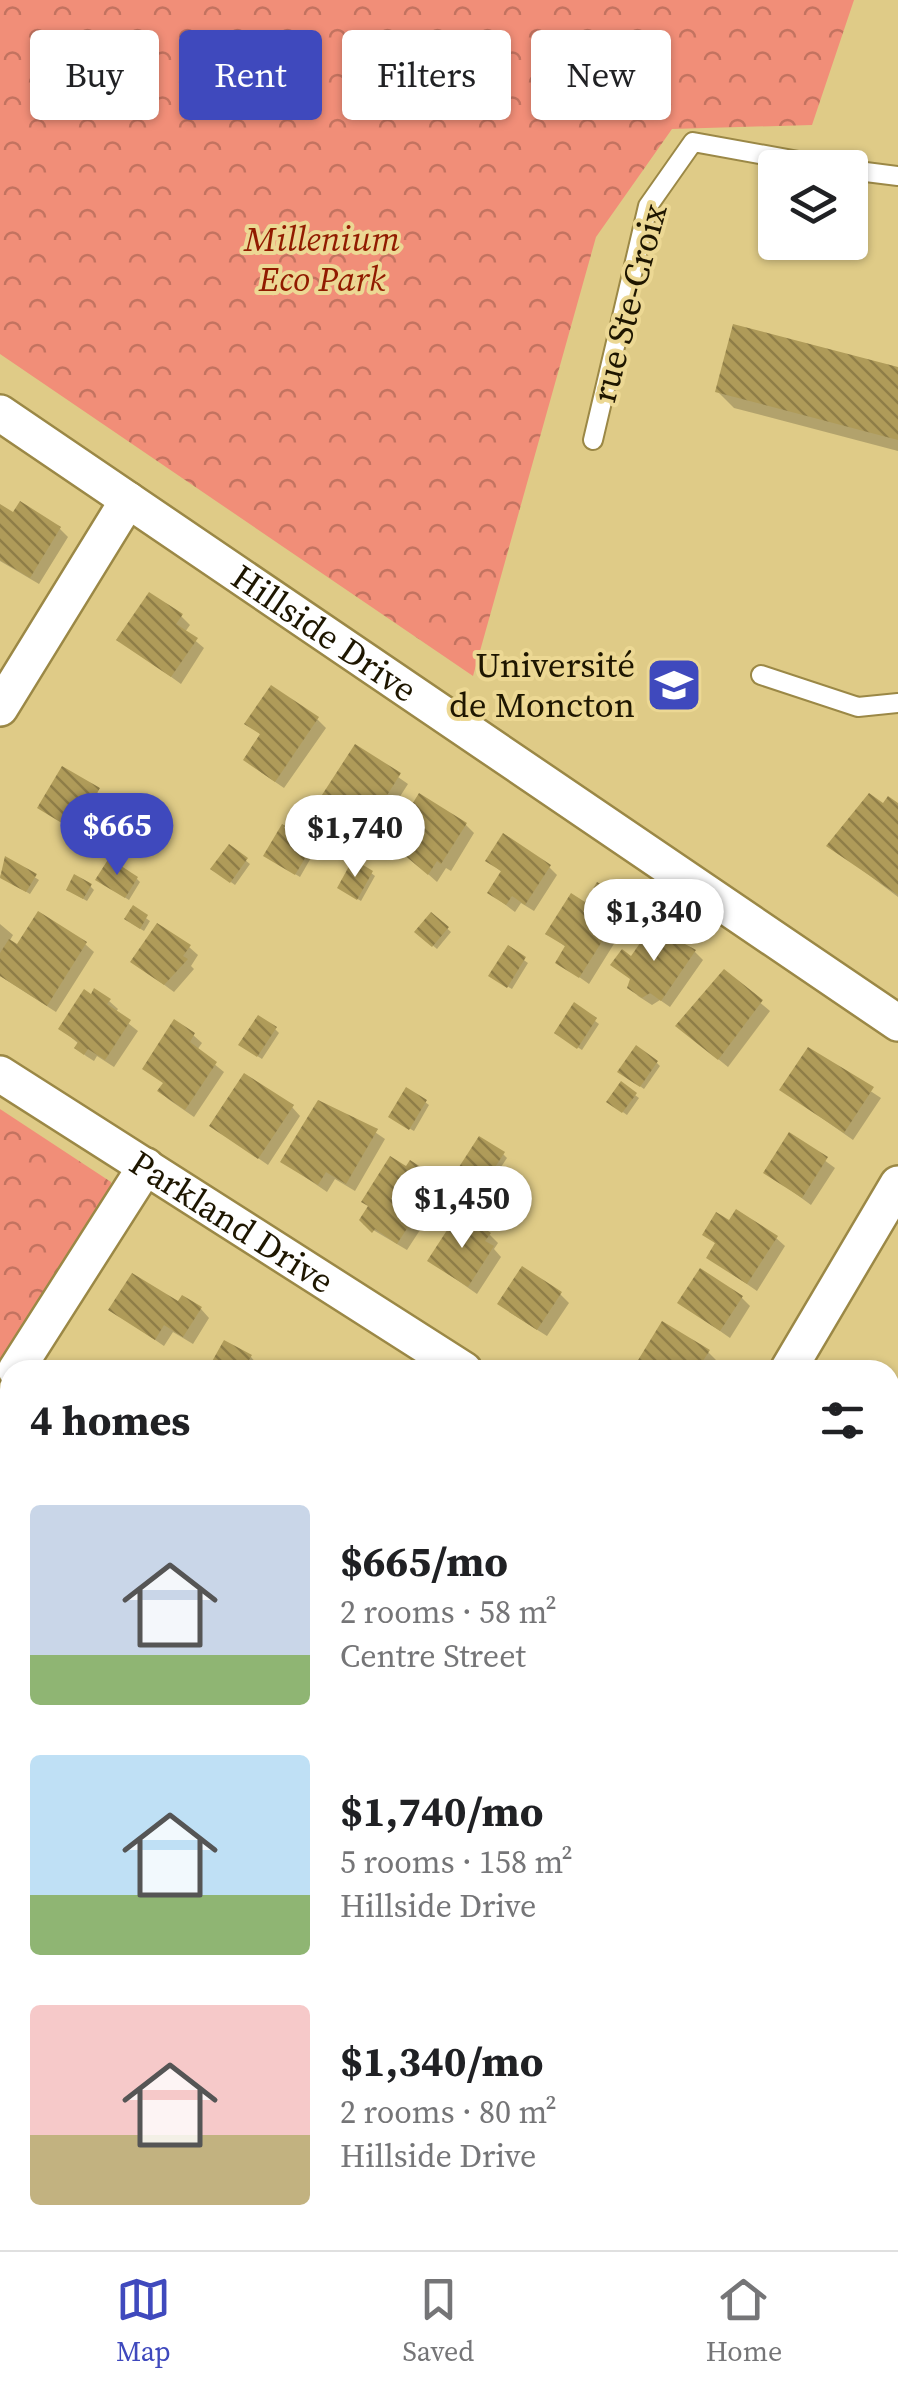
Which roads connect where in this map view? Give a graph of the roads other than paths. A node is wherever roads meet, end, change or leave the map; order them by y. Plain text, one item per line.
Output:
1 (758, 154) edge
2 (868, 172) edge
3 (898, 176) edge
4 (0, 414) edge
5 (593, 440) dead end
6 (128, 500) junction
7 (761, 675) dead end
8 (898, 704) edge
9 (0, 708) edge
10 (898, 1023) edge
11 (0, 1074) edge
12 (146, 1166) junction
13 (898, 1184) edge
14 (22, 1360) edge
15 (448, 1360) edge
16 (794, 1360) edge

1 - 5 lane, rue Ste-Croix
2 - 3 lane
4 - 6 street, Hillside Drive
6 - 9 street
6 - 10 street, Hillside Drive
7 - 8 lane
11 - 12 street, Parkland Drive
12 - 14 street
12 - 15 street, Parkland Drive
13 - 16 street

